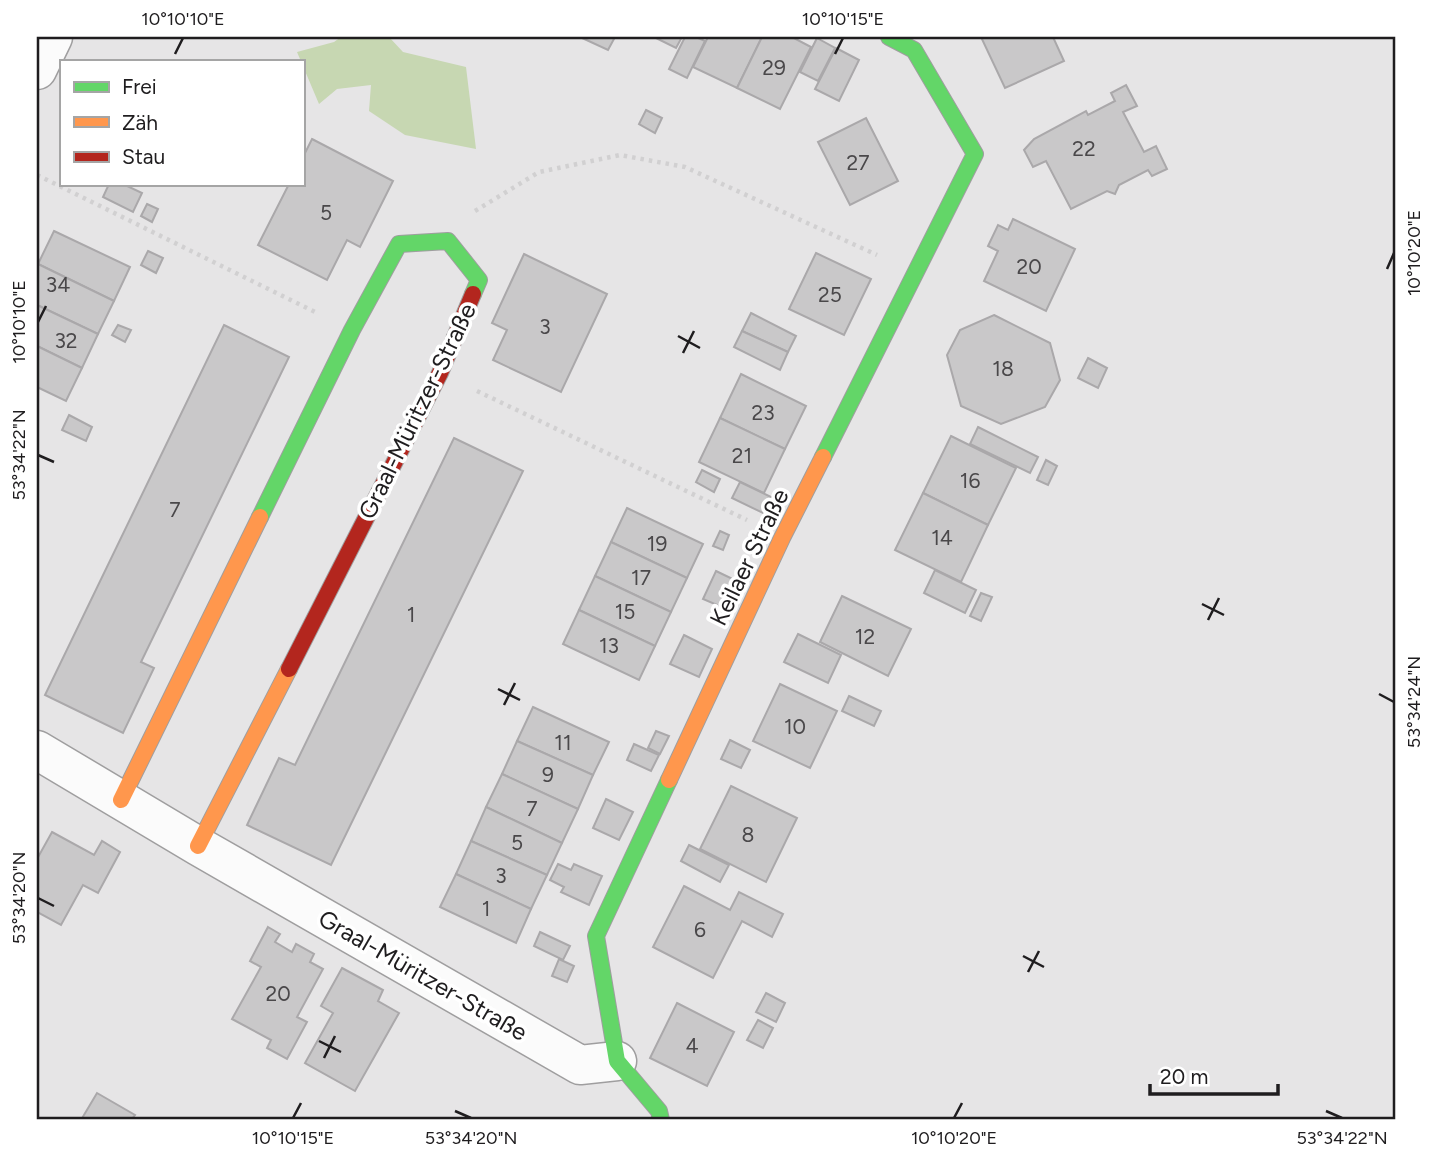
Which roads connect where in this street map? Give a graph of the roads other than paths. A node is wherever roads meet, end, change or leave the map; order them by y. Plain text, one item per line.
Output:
1 (53, 37) edge
2 (888, 37) edge
3 (37, 70) edge
4 (37, 750) edge
5 (121, 800) junction
6 (198, 846) junction
7 (617, 1061) junction
8 (661, 1120) edge

1 - 3 street
2 - 7 street, Keilaer Straße
4 - 5 street, Graal-Müritzer-Straße
5 - 6 street, Graal-Müritzer-Straße
5 - 6 street, Graal-Müritzer-Straße
6 - 7 street, Graal-Müritzer-Straße
7 - 8 street

